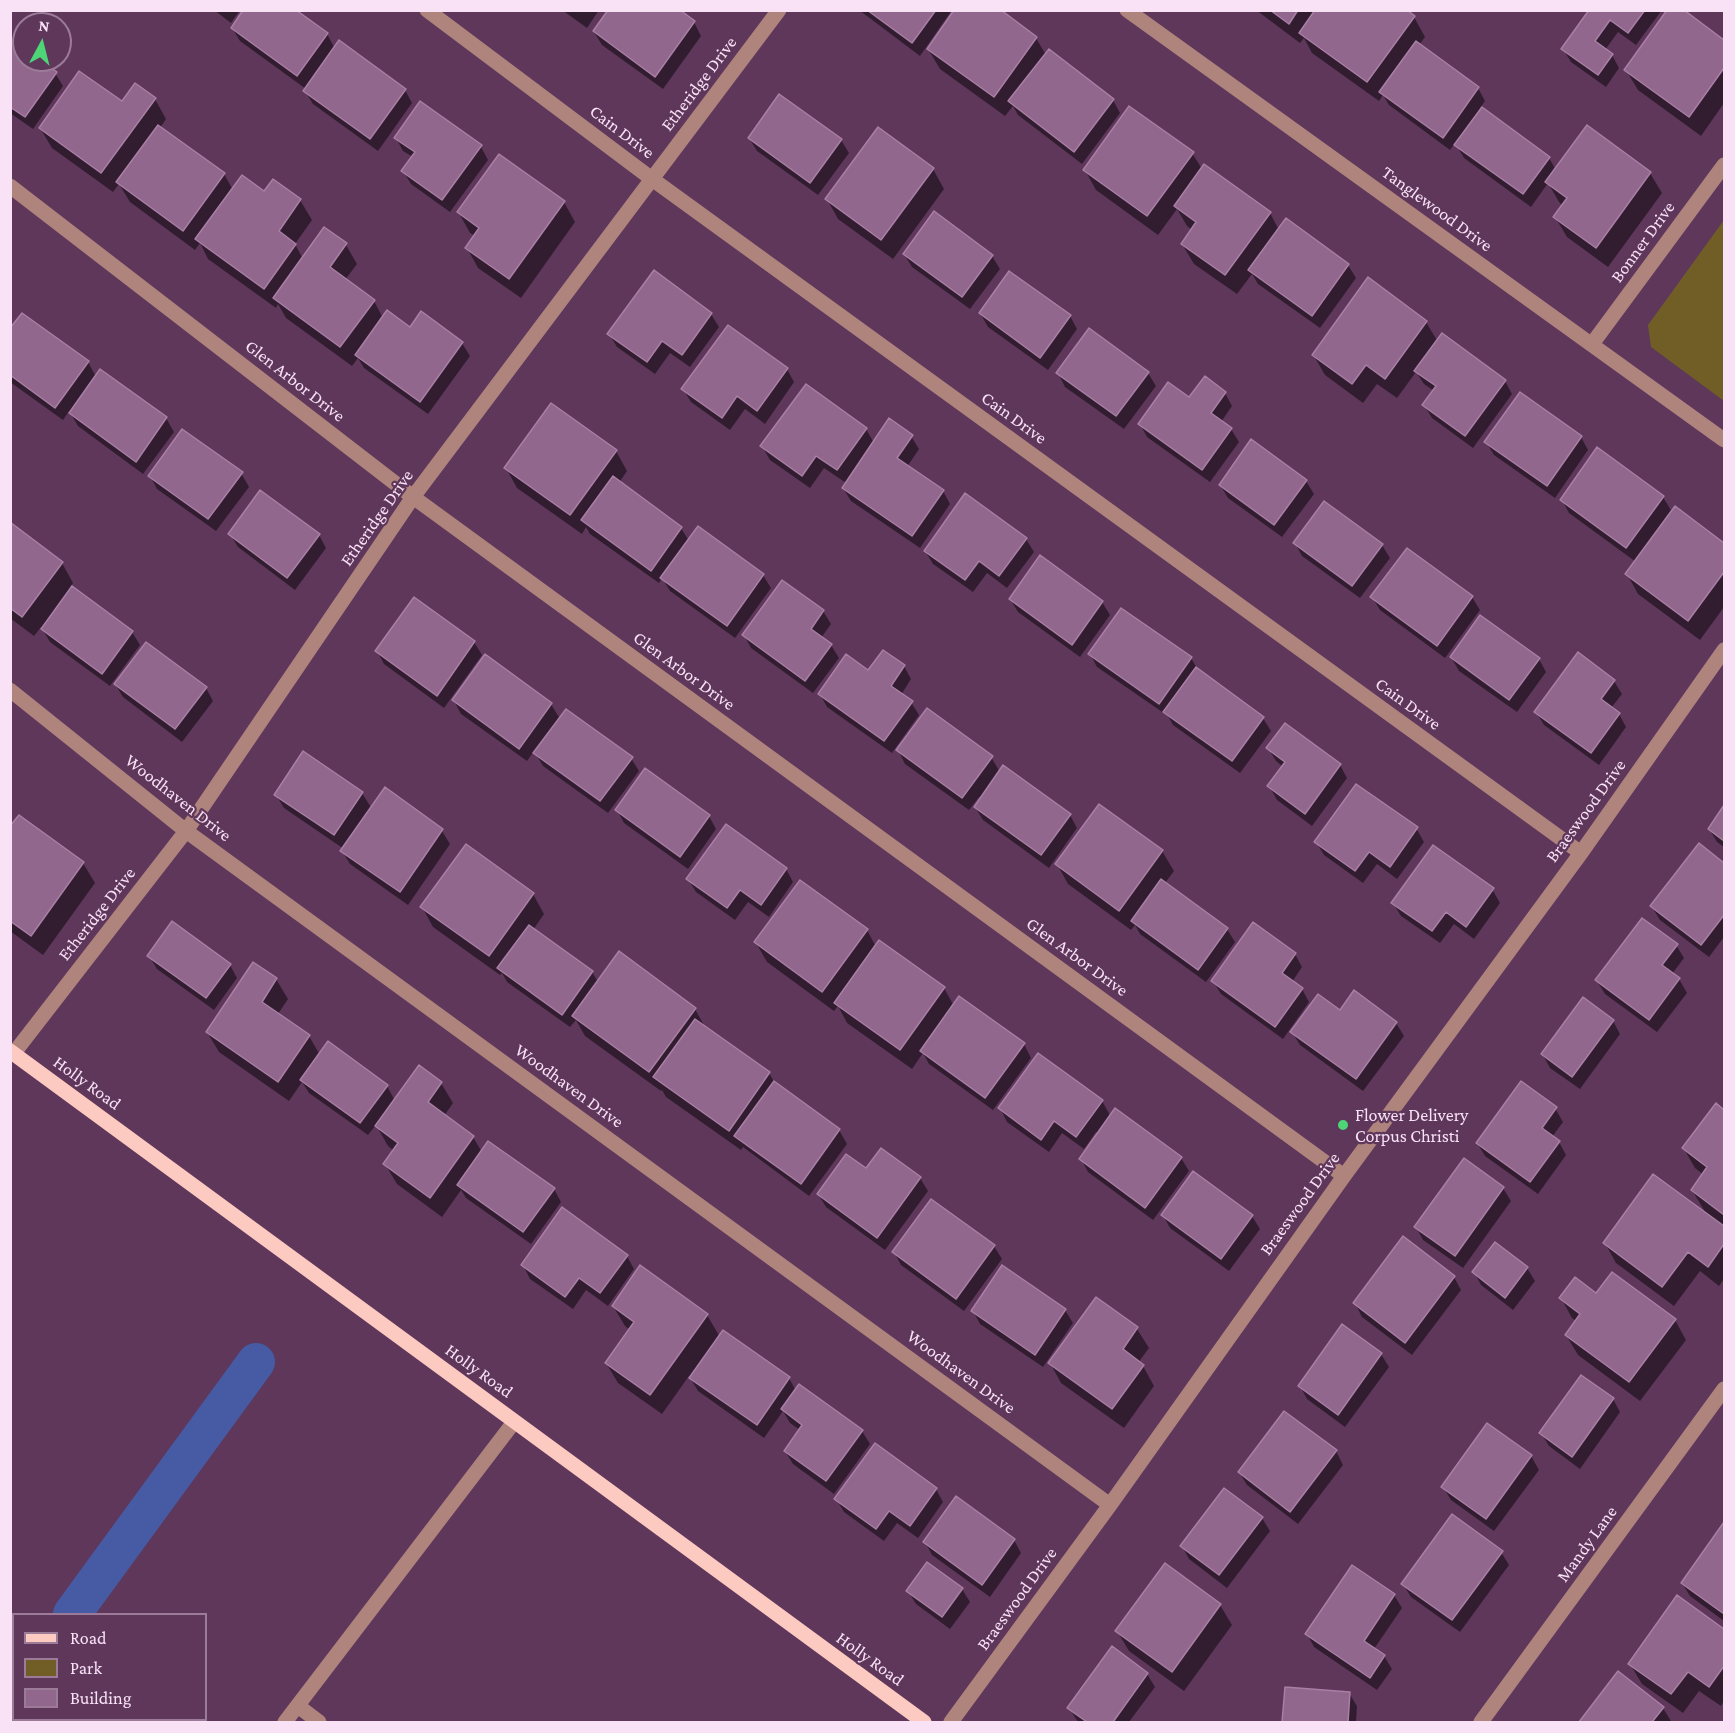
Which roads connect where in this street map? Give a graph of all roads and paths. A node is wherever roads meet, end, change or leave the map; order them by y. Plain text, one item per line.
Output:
1 (428, 10) edge
2 (779, 10) edge
3 (1127, 10) edge
4 (1725, 165) edge
5 (652, 179) junction
6 (10, 186) edge
7 (1592, 344) junction
8 (1725, 440) edge
9 (413, 497) junction
10 (1725, 651) edge
11 (10, 690) edge
12 (186, 831) junction
13 (1581, 853) junction
14 (12, 1052) edge
15 (1344, 1176) junction
16 (1725, 1389) edge
17 (514, 1422) junction
18 (1110, 1505) junction
19 (298, 1706) junction
20 (285, 1722) edge
21 (319, 1722) edge
22 (924, 1722) edge
23 (951, 1722) edge
24 (1481, 1722) edge

1 - 5 street, Cain Drive
2 - 5 street, Etheridge Drive
3 - 7 street, Tanglewood Drive
4 - 7 street, Bonner Drive
5 - 9 street, Etheridge Drive
5 - 13 street, Cain Drive
6 - 9 street, Glen Arbor Drive
7 - 8 street, Tanglewood Drive
9 - 12 street, Etheridge Drive
9 - 15 street, Glen Arbor Drive
10 - 13 street, Braeswood Drive
11 - 12 street, Woodhaven Drive
12 - 14 street, Etheridge Drive
12 - 18 street, Woodhaven Drive
13 - 15 street, Braeswood Drive
14 - 17 main road, Holly Road
15 - 18 street, Braeswood Drive
16 - 24 street, Mandy Lane
17 - 19 street
17 - 22 main road, Holly Road
18 - 23 street, Braeswood Drive
19 - 20 street
19 - 21 street

